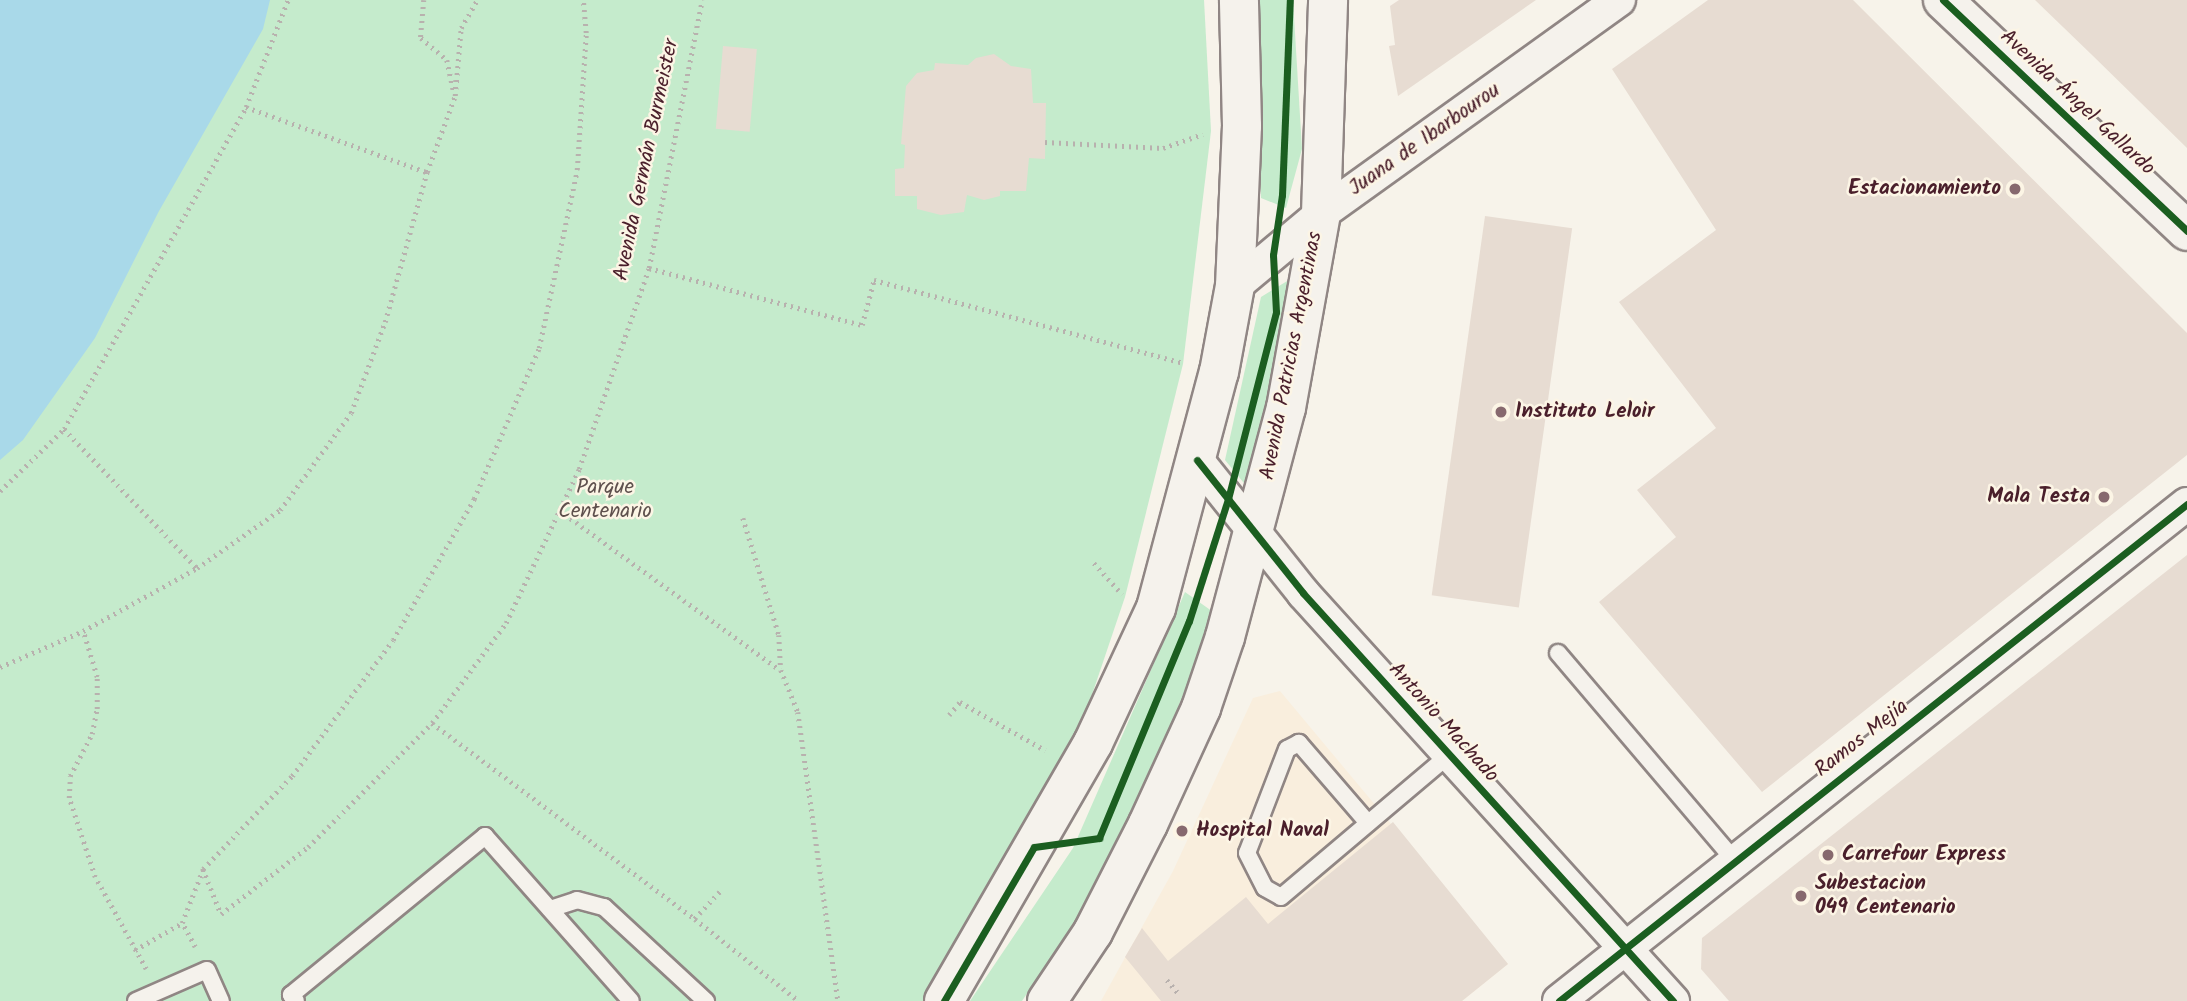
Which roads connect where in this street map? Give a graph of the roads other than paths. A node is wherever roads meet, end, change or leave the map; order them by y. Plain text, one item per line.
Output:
1 (1239, 0) edge
2 (1328, 0) edge
3 (1619, 0) edge
4 (1943, 0) edge
5 (1321, 214) junction
6 (2187, 231) edge
7 (1236, 286) junction
8 (1197, 460) junction
9 (2187, 504) edge
10 (1255, 532) junction
11 (1558, 653) dead end
12 (1448, 756) junction
13 (1368, 823) junction
14 (1735, 861) junction
15 (550, 909) junction
16 (1627, 947) junction
17 (136, 1001) edge
18 (221, 1001) edge
19 (296, 1001) edge
20 (631, 1001) edge
21 (706, 1001) edge
22 (944, 1001) edge
23 (1047, 1001) edge
24 (1559, 1001) edge
25 (1673, 1001) edge

1 - 7 main road
2 - 5 main road, Avenida Patricias Argentinas
3 - 5 street, Juana de Ibarbourou
4 - 6 main road, Avenida Ángel Gallardo
5 - 7 street, Juana de Ibarbourou
5 - 10 main road, Avenida Patricias Argentinas
7 - 8 main road
8 - 10 street, Antonio Machado
8 - 22 main road
9 - 14 street, Ramos Mejía
10 - 12 street, Antonio Machado
10 - 23 main road, Avenida Patricias Argentinas
11 - 14 lane
12 - 13 lane
12 - 16 street, Antonio Machado
13 - 13 lane
14 - 16 street, Ramos Mejía
15 - 19 lane
15 - 20 lane
15 - 21 lane
16 - 24 street, Ramos Mejía
16 - 25 street, Antonio Machado
17 - 18 lane

